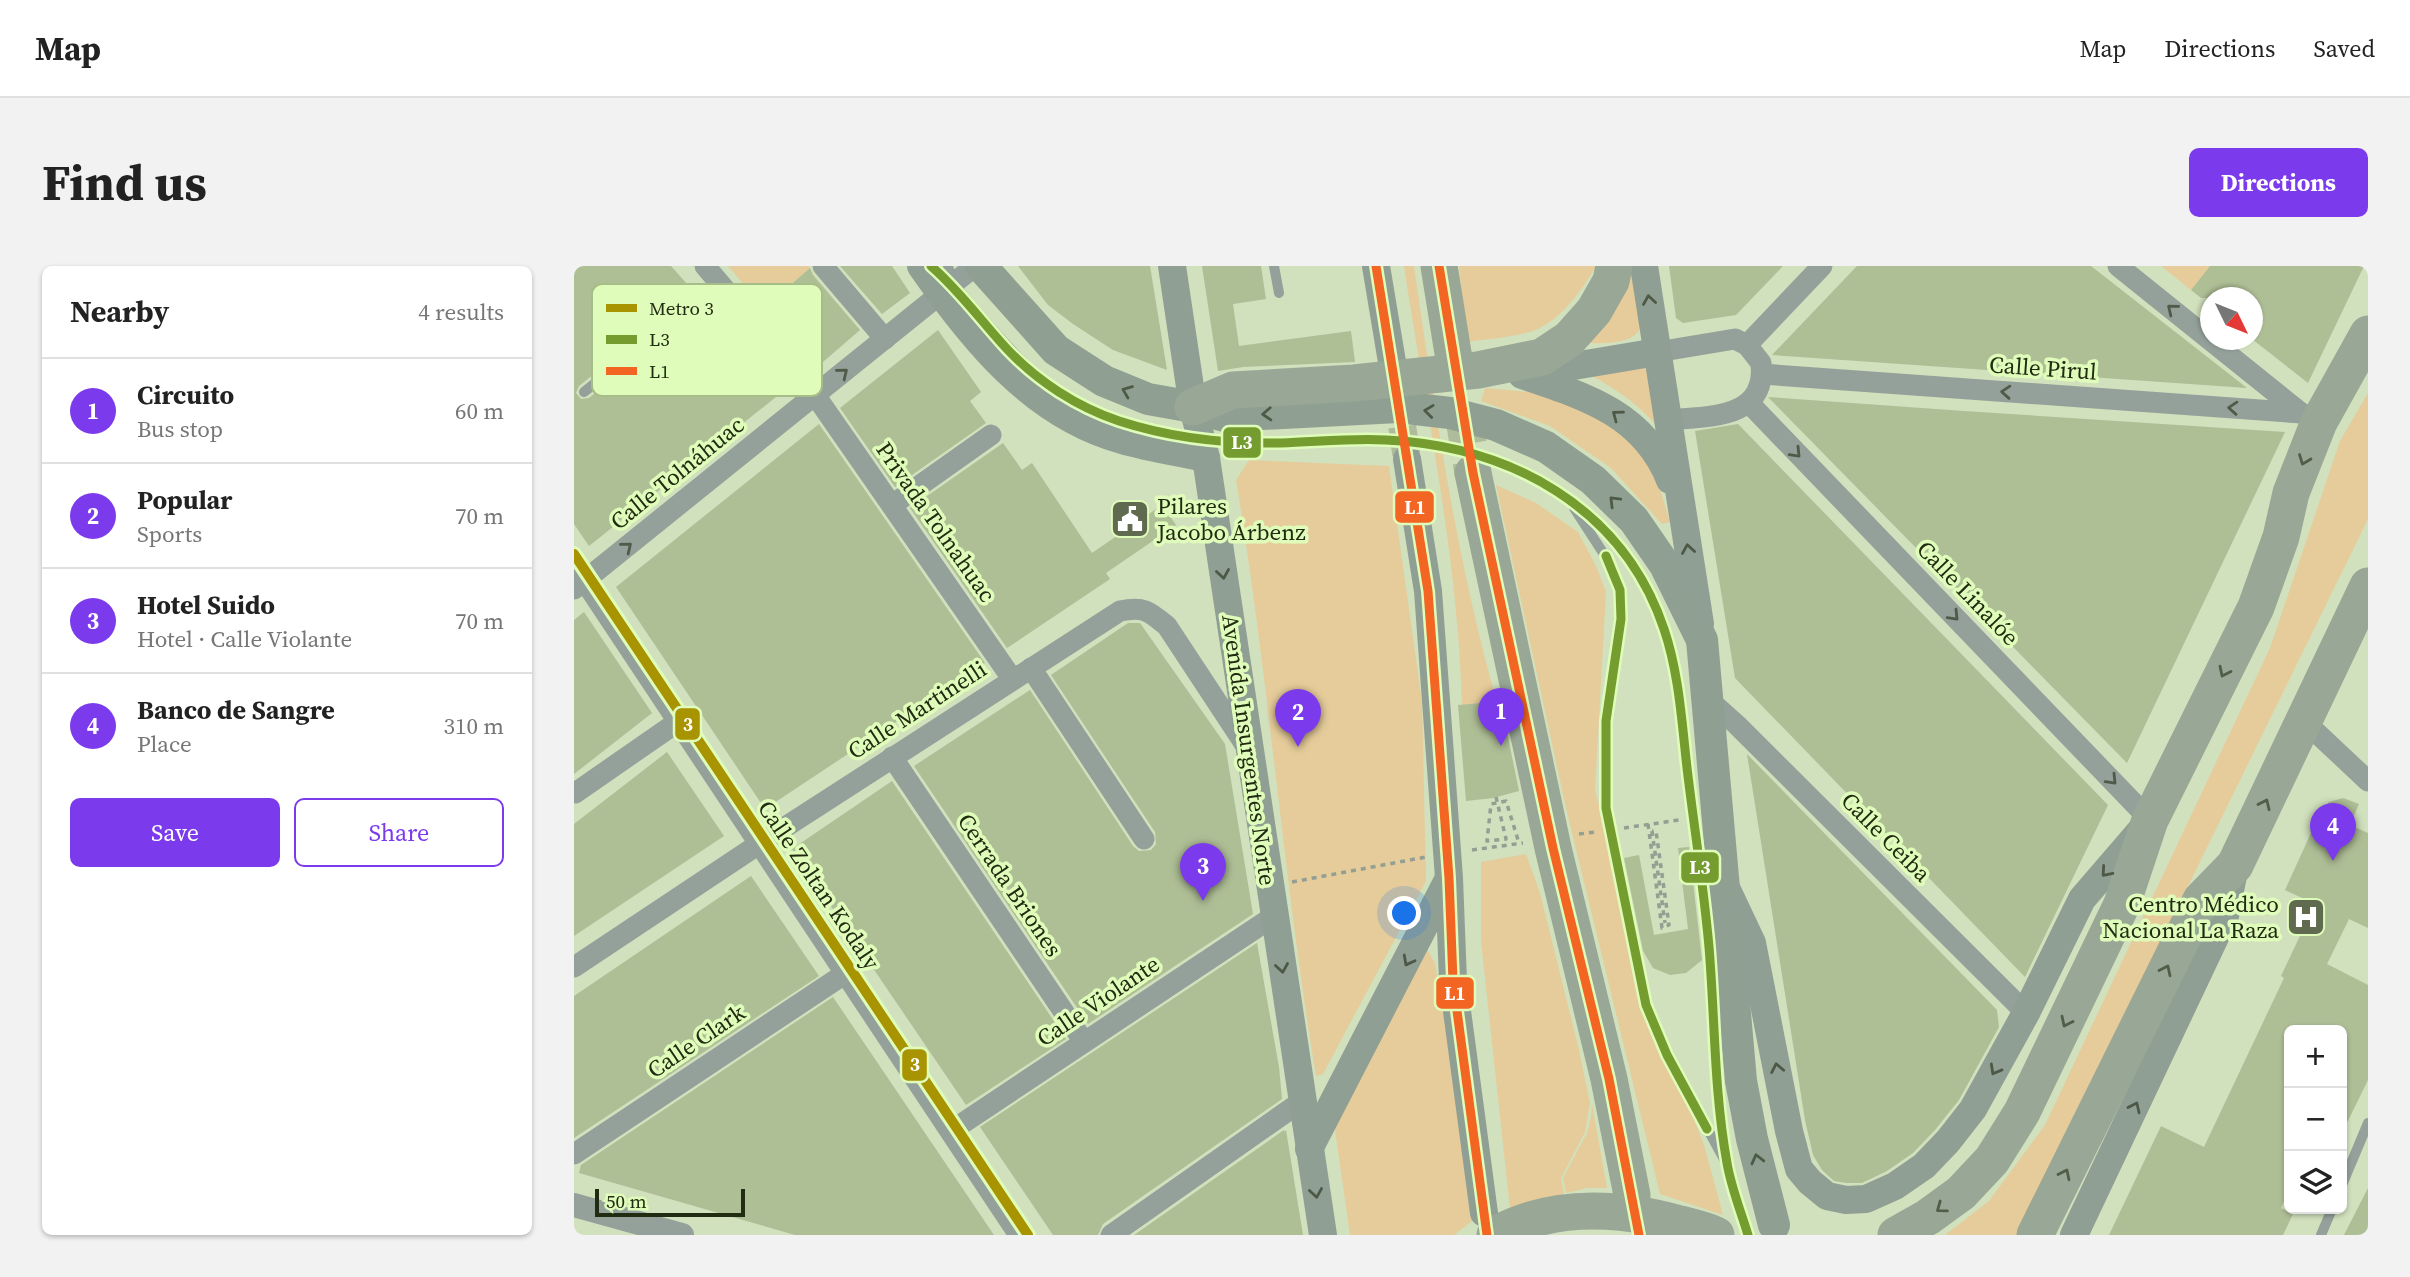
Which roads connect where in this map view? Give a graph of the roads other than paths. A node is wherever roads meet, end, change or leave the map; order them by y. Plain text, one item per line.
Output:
1 (705, 266) edge
2 (823, 266) edge
3 (921, 266) edge
4 (931, 266) edge
5 (975, 266) edge
6 (981, 266) edge
7 (1172, 266) edge
8 (1274, 266) edge
9 (1376, 266) edge
10 (1439, 266) edge
11 (1614, 266) edge
12 (1644, 266) edge
13 (1822, 266) edge
14 (2118, 266) edge
15 (947, 281) edge
16 (720, 283) edge
17 (1279, 293) dead end
18 (2368, 334) edge
19 (885, 339) junction
20 (1747, 345) junction
21 (1657, 352) junction
22 (1392, 362) tunnel mouth
23 (1486, 367) junction
24 (1762, 374) junction
25 (592, 386) edge
26 (822, 390) edge
27 (584, 392) dead end
28 (815, 396) edge
29 (817, 396) edge
30 (1345, 396) junction
31 (1749, 403) junction
32 (2310, 418) junction
33 (1668, 420) junction
34 (1200, 434) junction
35 (991, 435) dead end
36 (1407, 459) tunnel mouth
37 (1485, 467) junction
38 (1569, 501) junction
39 (892, 505) junction
40 (1682, 509) junction
41 (578, 578) edge
42 (2368, 586) edge
43 (1702, 640) junction
44 (1022, 674) junction
45 (1708, 699) junction
46 (679, 721) junction
47 (2304, 721) junction
48 (1250, 751) junction
49 (892, 757) junction
50 (2368, 780) edge
51 (575, 793) edge
52 (2150, 820) junction
53 (1144, 839) dead end
54 (759, 844) junction
55 (2235, 866) junction
56 (1442, 867) junction
57 (1726, 886) junction
58 (1274, 916) junction
59 (574, 967) edge
60 (846, 973) junction
61 (2026, 1013) junction
62 (1084, 1042) junction
63 (1302, 1101) junction
64 (2368, 1123) edge
65 (951, 1131) junction
66 (1309, 1149) junction
67 (574, 1154) edge
68 (1727, 1165) junction
69 (2347, 1173) edge
70 (574, 1205) edge
71 (2330, 1214) edge
72 (1620, 1219) edge
73 (1496, 1225) edge
74 (625, 1228) edge
75 (1745, 1228) edge
76 (682, 1235) edge
77 (1019, 1235) edge
78 (1111, 1235) edge
79 (1323, 1235) edge
80 (1573, 1235) edge
81 (1896, 1235) edge
82 (2035, 1235) edge
83 (2074, 1235) edge
84 (2321, 1235) edge

1 - 16 street, Privada Tolnahuac
2 - 19 street
3 - 15 main road
4 - 15 lane
5 - 15 street, Calle Tolnáhuac
34 -> 6 main road
7 - 34 main road, Avenida Insurgentes Norte
8 - 17 lane
9 - 22 main road
10 - 23 highway
11 - 23 highway
21 -> 12 main road
13 - 20 street
32 -> 14 street
15 - 19 street, Calle Tolnáhuac
15 - 34 main road
18 - 32 highway
26 -> 19 street, Calle Tolnáhuac
20 - 21 street
20 - 24 street
21 - 23 main road
21 - 33 main road
23 - 30 highway
40 -> 23 main road
24 - 31 street
32 -> 24 street, Calle Pirul
25 - 27 lane
41 -> 28 street, Calle Tolnáhuac
29 - 39 street, Privada Tolnahuac
30 -> 34 highway
43 -> 30 main road
31 - 33 street
31 -> 52 street, Calle Linalóe
32 -> 52 highway
33 - 40 main road
34 - 37 lane
34 -> 48 main road, Avenida Insurgentes Norte
35 - 39 street
36 - 56 main road
37 - 38 lane
37 - 72 highway
38 - 68 lane
38 - 68 lane
39 - 44 street, Privada Tolnahuac
43 -> 40 main road
41 - 46 street, Calle Zoltan Kodaly
42 - 47 highway
43 - 45 main road
44 - 48 street, Calle Martinelli
44 - 49 street, Calle Martinelli
44 - 53 street, Privada Tolnahuac
45 - 57 main road
45 - 61 street, Calle Ceiba
46 - 51 street
46 - 54 street, Calle Zoltan Kodaly
47 - 50 street
55 -> 47 highway
48 - 58 main road, Avenida Insurgentes Norte
49 - 54 street, Calle Martinelli
49 - 62 street, Cerrada Briones
52 -> 61 main road
52 -> 81 highway
54 - 59 street, Calle Martinelli
54 - 60 street, Calle Zoltan Kodaly
82 -> 55 highway
83 -> 55 main road
56 -> 66 main road
56 - 73 main road
61 -> 57 main road
75 -> 57 main road
58 - 62 street, Calle Violante
58 -> 63 main road, Avenida Insurgentes Norte
60 - 65 street, Calle Zoltan Kodaly
60 - 67 street, Calle Clark
62 - 65 street, Calle Violante
63 - 66 main road, Avenida Insurgentes Norte
63 - 78 street
64 - 69 lane
65 - 77 street, Calle Zoltan Kodaly
66 -> 79 main road, Avenida Insurgentes Norte
68 - 75 lane
70 - 74 street
71 - 84 lane
72 - 73 highway
72 - 75 highway
72 - 80 highway
74 - 76 street

